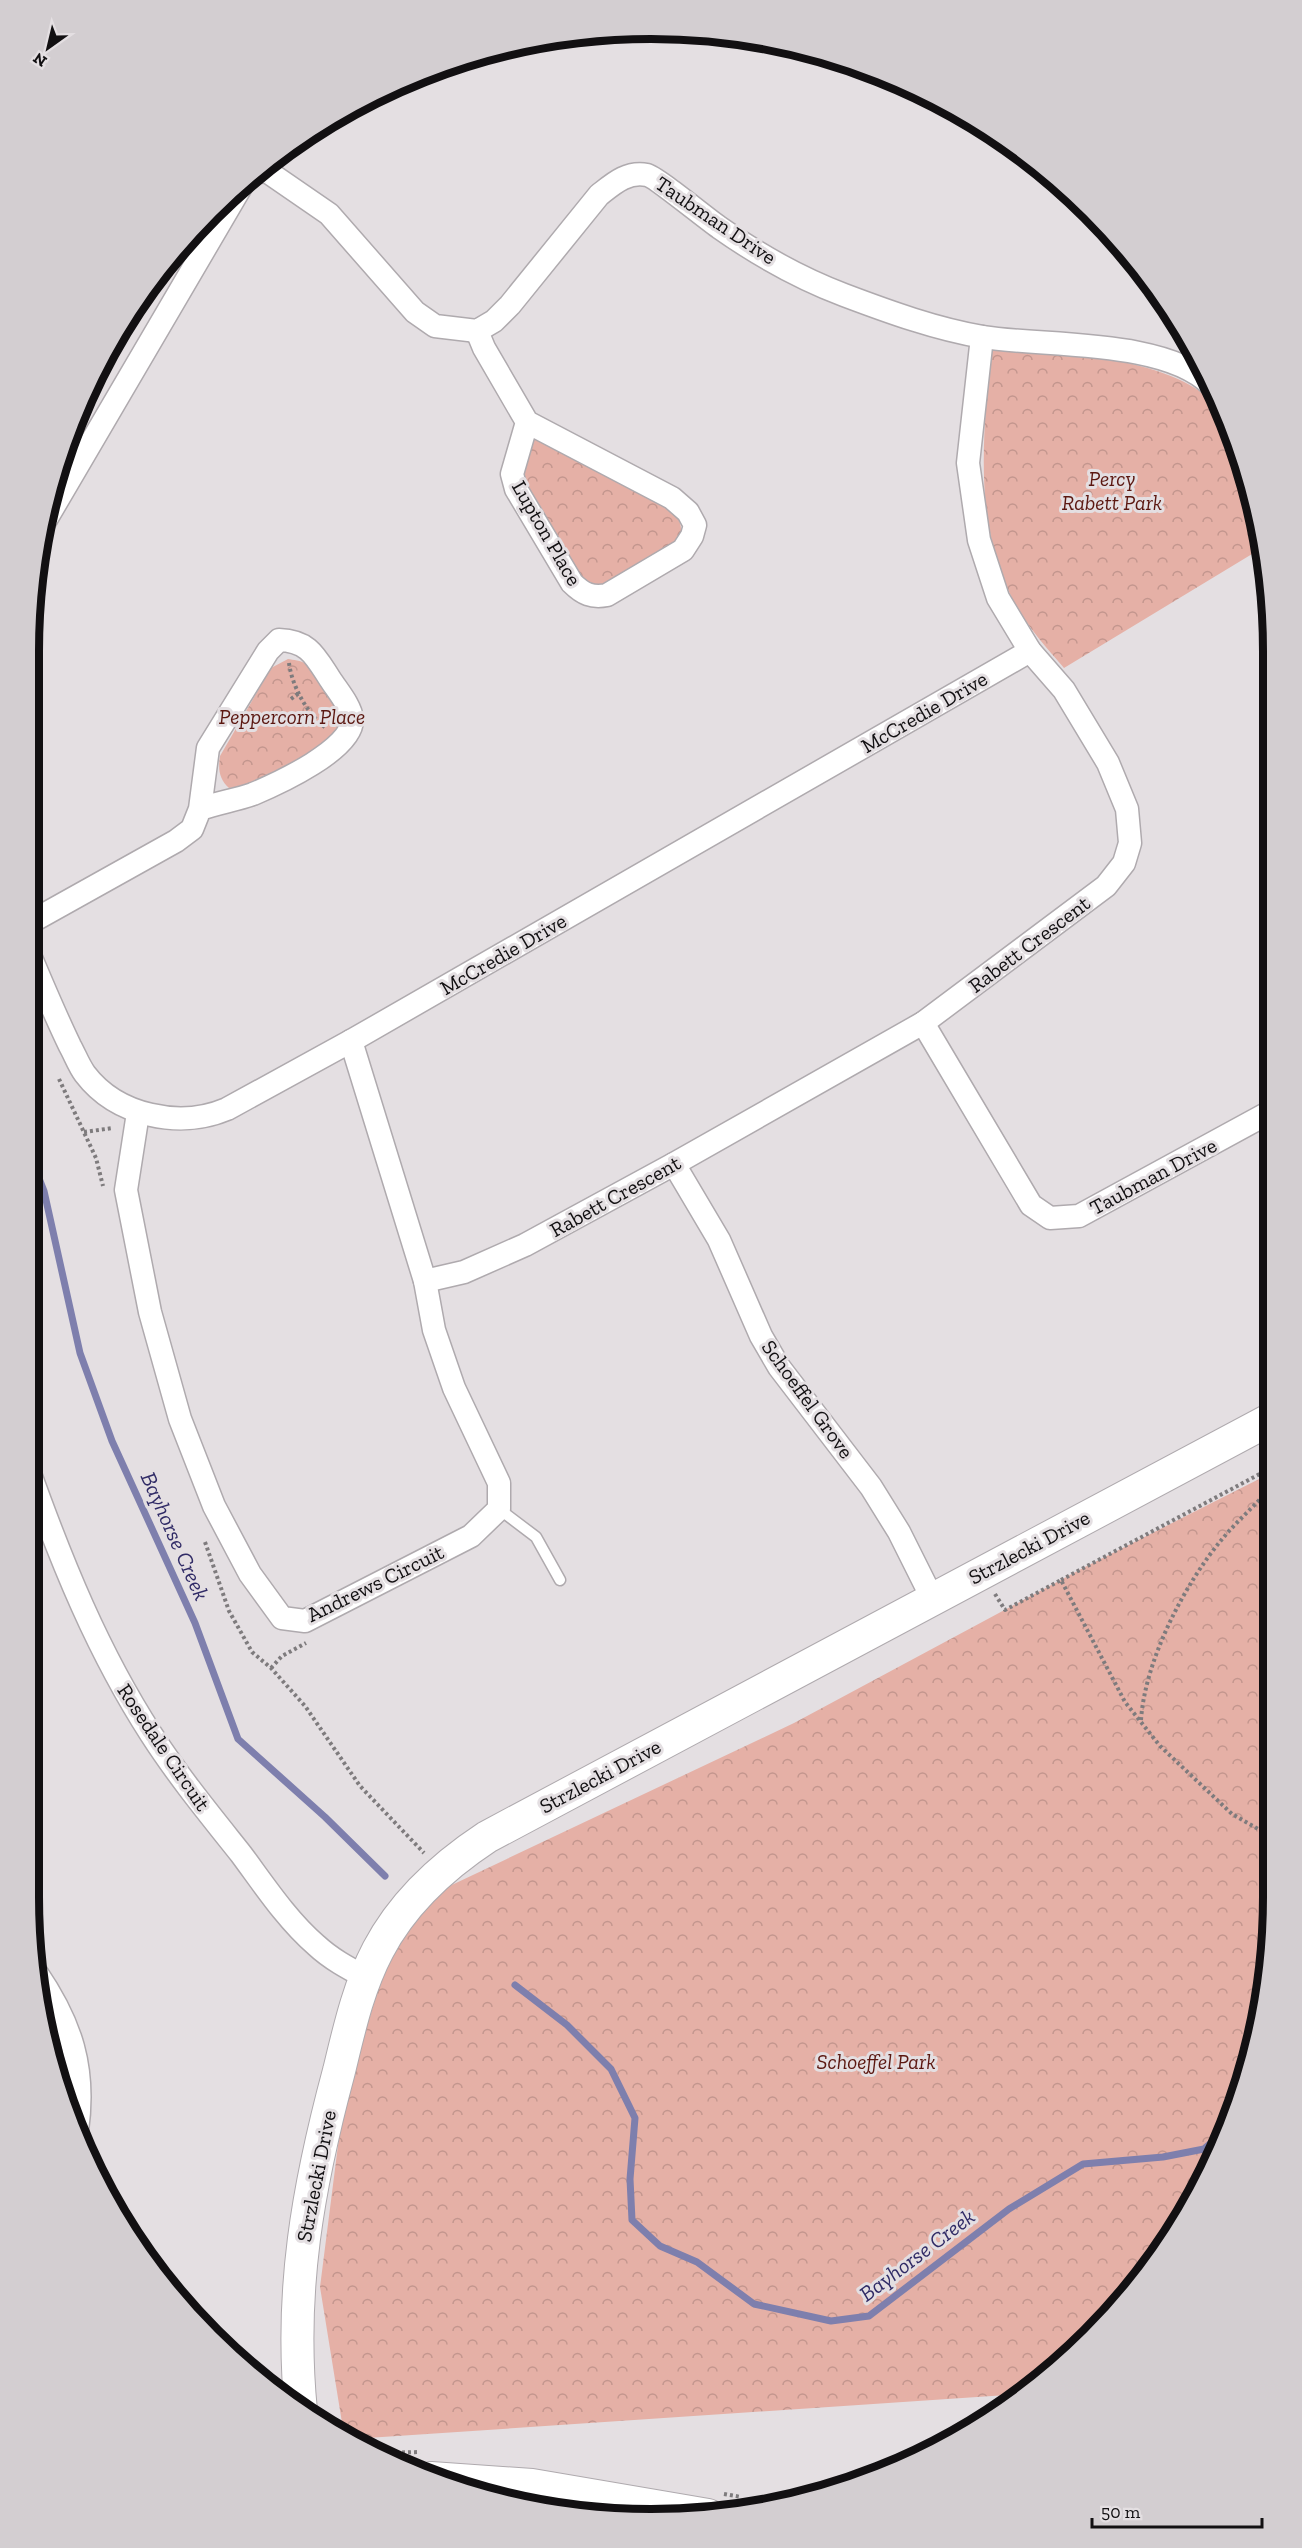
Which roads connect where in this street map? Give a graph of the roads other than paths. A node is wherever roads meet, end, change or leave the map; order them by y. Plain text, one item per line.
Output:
1 (269, 173) edge
2 (228, 208) edge
3 (477, 331) junction
4 (982, 337) junction
5 (1196, 373) edge
6 (527, 422) junction
7 (59, 497) edge
8 (1030, 651) junction
9 (200, 809) junction
10 (39, 918) edge
11 (39, 977) edge
12 (923, 1023) junction
13 (351, 1041) junction
14 (138, 1113) junction
15 (1263, 1116) edge
16 (674, 1164) junction
17 (424, 1281) junction
18 (1263, 1423) edge
19 (39, 1498) edge
20 (499, 1509) junction
21 (560, 1580) dead end
22 (932, 1598) junction
23 (366, 1977) junction
24 (48, 2001) edge
25 (77, 2110) edge
26 (300, 2398) edge
27 (466, 2480) edge
28 (666, 2509) edge

1 - 3 street
2 - 7 street
3 - 4 street, Taubman Drive
3 - 6 street
4 - 5 street, Taubman Drive
4 - 8 street, Rabett Crescent
6 - 6 street, Lupton Place
8 - 12 street, Rabett Crescent
8 - 13 street, McCredie Drive
9 - 9 street
9 - 10 street
11 - 14 street, McCredie Drive
12 - 15 street, Taubman Drive
12 - 16 street, Rabett Crescent
13 - 14 street, McCredie Drive
13 - 17 street
14 - 20 street, Andrews Circuit
16 - 17 street, Rabett Crescent
16 - 22 street, Schoeffel Grove
17 - 20 street
18 - 22 street, Strzlecki Drive
19 - 23 street, Rosedale Circuit
20 - 21 lane
22 - 23 street, Strzlecki Drive
23 - 26 street, Strzlecki Drive
24 - 25 street
27 - 28 street

